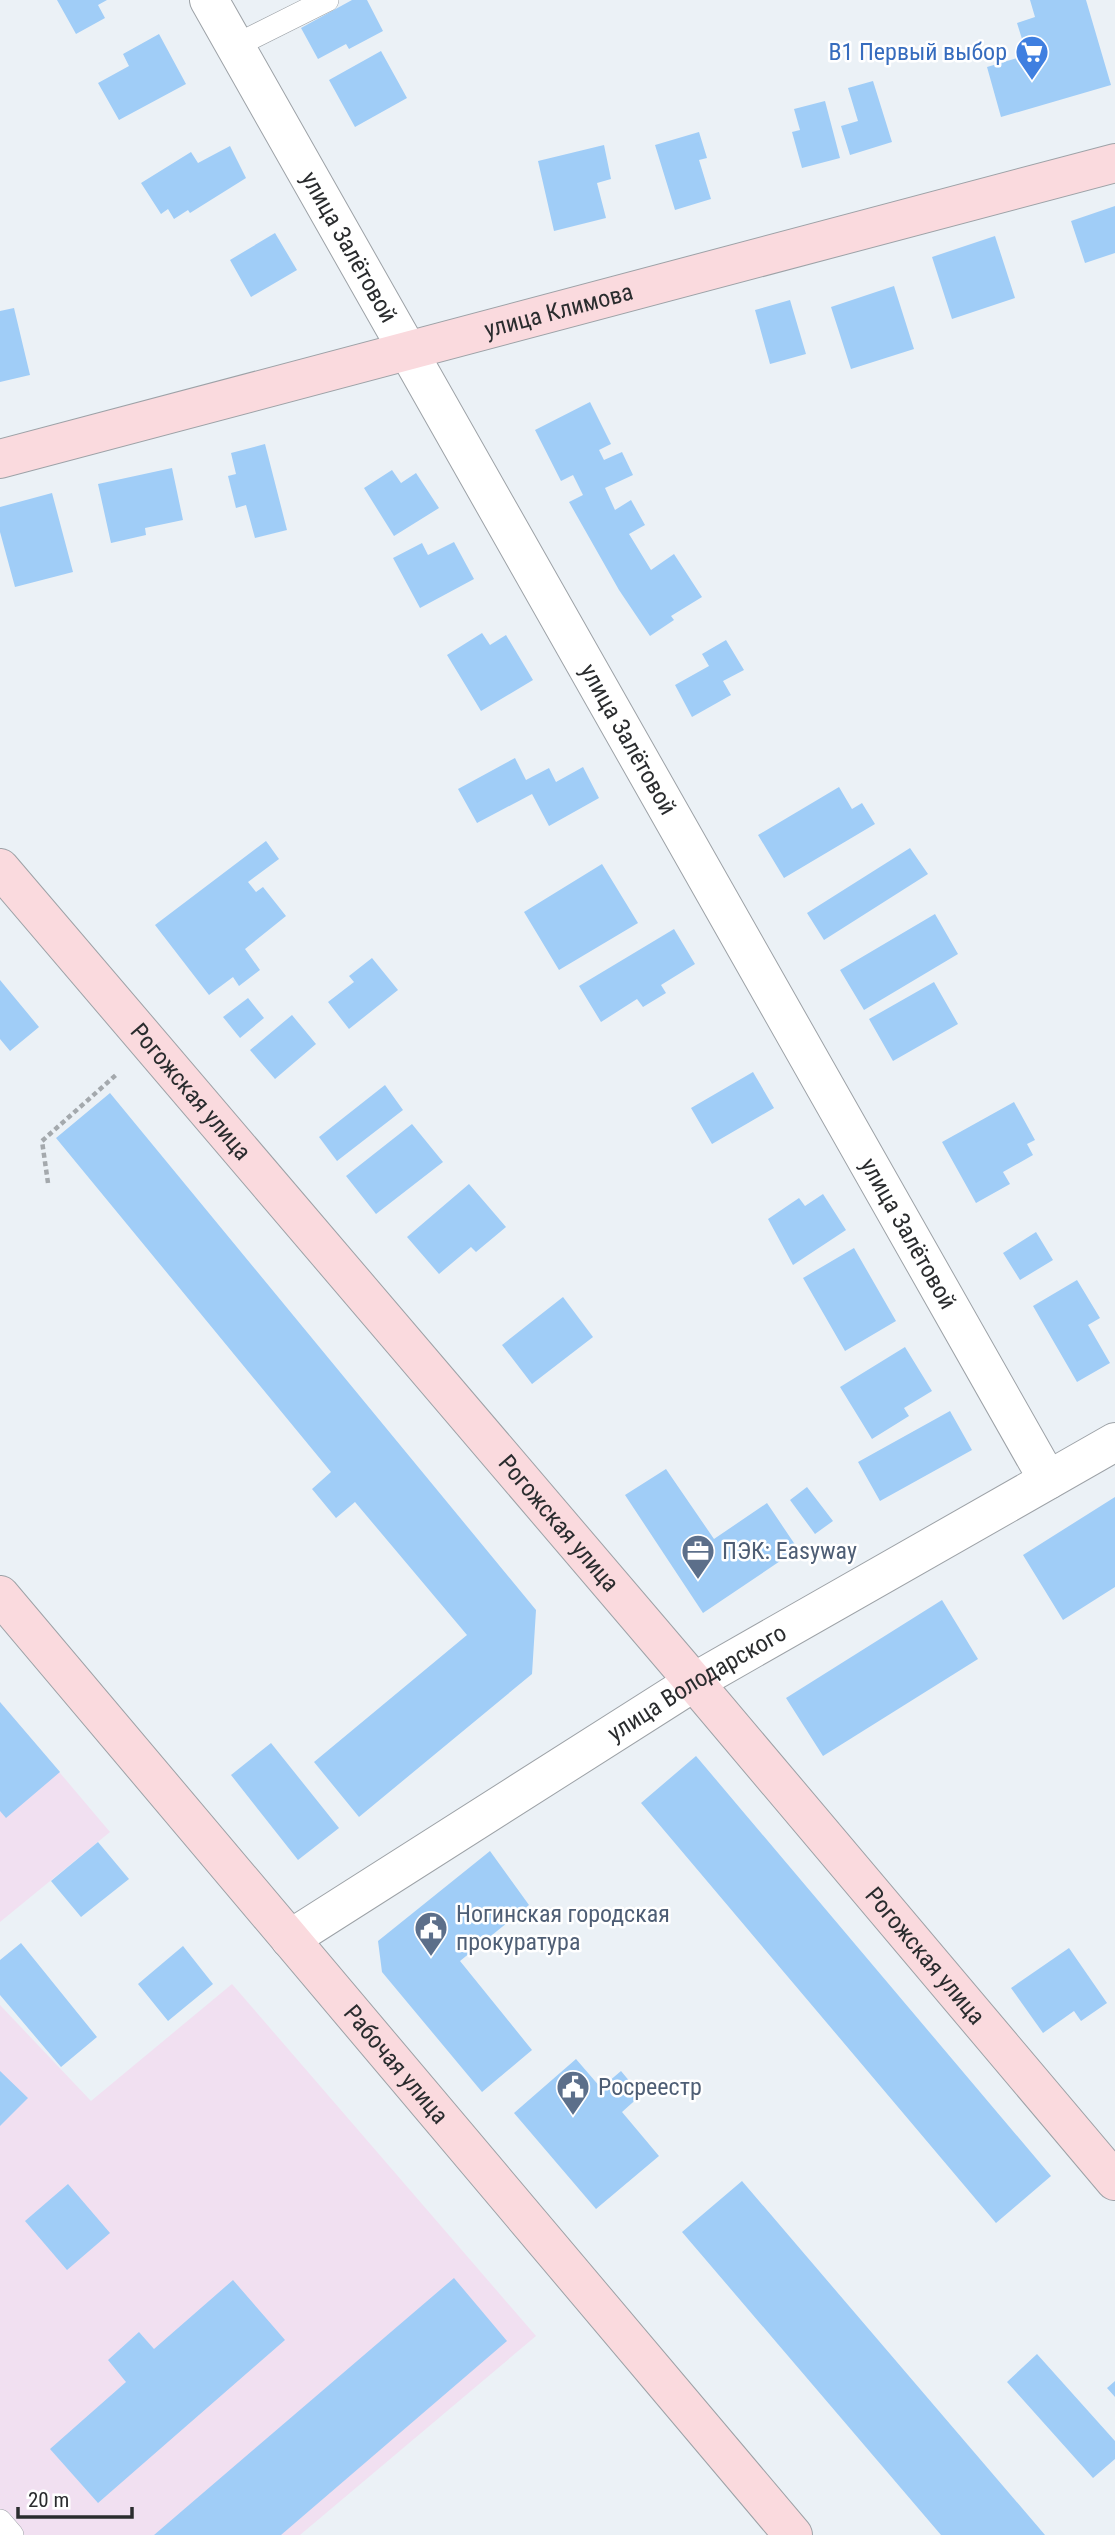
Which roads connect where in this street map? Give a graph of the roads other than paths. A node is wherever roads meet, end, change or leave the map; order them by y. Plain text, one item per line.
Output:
1 (209, 0) edge
2 (327, 0) edge
3 (235, 46) junction
4 (1115, 163) edge
5 (408, 351) junction
6 (0, 459) edge
7 (0, 869) edge
8 (1115, 1442) edge
9 (1048, 1480) junction
10 (0, 1595) edge
11 (694, 1682) junction
12 (290, 1939) junction
13 (1115, 2181) edge
14 (0, 2521) edge
15 (12, 2535) edge
16 (793, 2535) edge

1 - 3 street, улица Залётовой
2 - 3 lane
3 - 5 street, улица Залётовой
4 - 5 main road, улица Климова
5 - 6 main road, улица Климова
5 - 9 street, улица Залётовой
7 - 11 main road, Рогожская улица
8 - 9 street, улица Володарского
9 - 11 street, улица Володарского
10 - 12 main road, Рабочая улица
11 - 12 street, улица Володарского
11 - 13 main road, Рогожская улица
12 - 16 main road, Рабочая улица
14 - 15 lane

